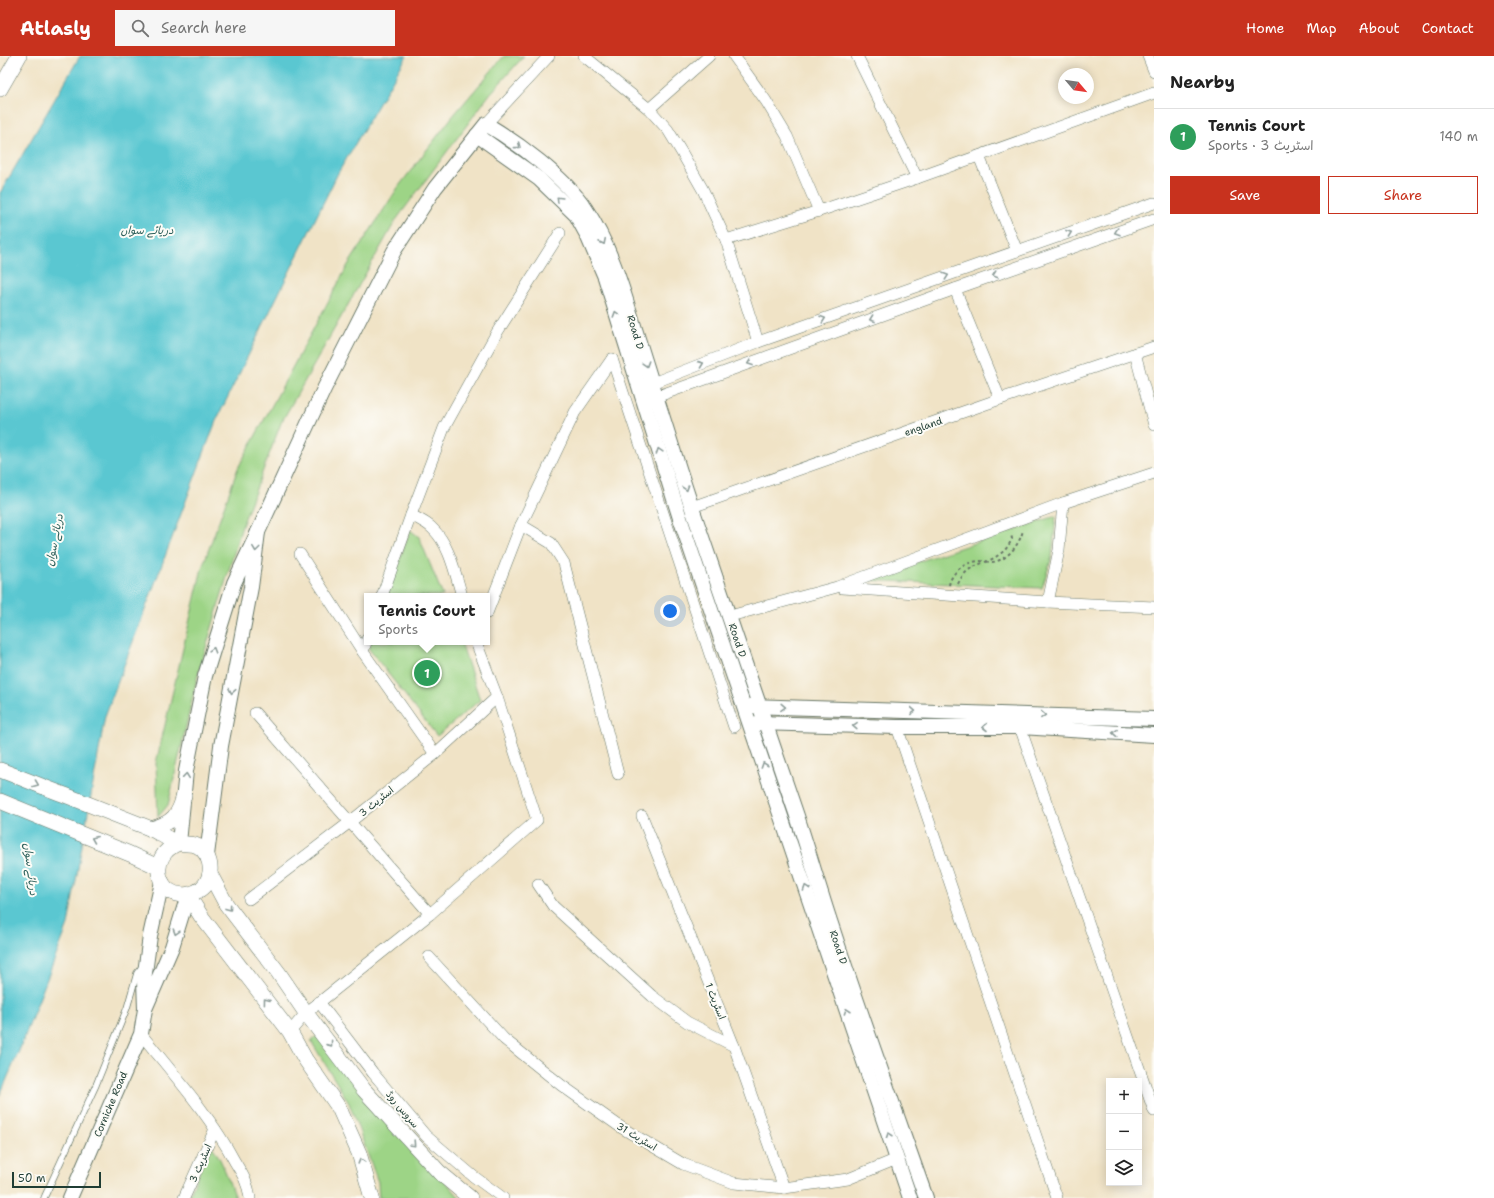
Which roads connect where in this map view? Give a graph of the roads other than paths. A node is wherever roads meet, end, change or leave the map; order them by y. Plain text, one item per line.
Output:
1 (19, 56) edge
2 (549, 56) edge
3 (584, 56) edge
4 (709, 56) edge
5 (734, 56) edge
6 (1148, 56) edge
7 (861, 58) edge
8 (1154, 71) edge
9 (0, 88) edge
10 (1154, 93) edge
11 (649, 109) junction
12 (482, 130) junction
13 (979, 156) junction
14 (917, 178) junction
15 (1154, 203) edge
16 (819, 211) junction
17 (1154, 219) edge
18 (560, 233) dead end
19 (726, 240) junction
20 (1017, 251) junction
21 (955, 288) junction
22 (758, 342) junction
23 (1154, 347) edge
24 (1135, 353) junction
25 (647, 393) junction
26 (1000, 398) junction
27 (1154, 425) edge
28 (1154, 473) edge
29 (1063, 503) junction
30 (692, 507) junction
31 (411, 515) junction
32 (520, 525) junction
33 (258, 532) junction
34 (300, 554) dead end
35 (837, 587) junction
36 (383, 593) edge
37 (461, 593) edge
38 (1048, 602) junction
39 (490, 605) edge
40 (1154, 607) edge
41 (730, 616) junction
42 (365, 645) edge
43 (477, 645) edge
44 (363, 652) junction
45 (497, 697) junction
46 (744, 706) junction
47 (759, 706) junction
48 (255, 713) dead end
49 (1154, 719) edge
50 (765, 722) junction
51 (750, 723) junction
52 (734, 727) dead end
53 (897, 727) junction
54 (1020, 727) junction
55 (1153, 737) edge
56 (435, 754) junction
57 (0, 770) edge
58 (618, 774) dead end
59 (184, 795) junction
60 (0, 801) edge
61 (642, 816) dead end
62 (350, 822) junction
63 (147, 828) junction
64 (179, 843) junction
65 (207, 856) junction
66 (158, 867) junction
67 (210, 874) junction
68 (162, 882) junction
69 (538, 884) dead end
70 (188, 895) junction
71 (249, 899) dead end
72 (430, 914) junction
73 (429, 957) dead end
74 (147, 959) junction
75 (319, 1002) junction
76 (145, 1009) junction
77 (306, 1013) junction
78 (290, 1032) junction
79 (141, 1034) junction
80 (734, 1046) junction
81 (1154, 1112) edge
82 (215, 1129) junction
83 (897, 1159) junction
84 (784, 1188) junction
85 (44, 1198) edge
86 (70, 1198) edge
87 (184, 1198) edge
88 (250, 1198) edge
89 (372, 1198) edge
90 (470, 1198) edge
91 (503, 1198) edge
92 (910, 1198) edge
93 (926, 1198) edge
94 (1057, 1198) edge

1 - 9 main road
2 - 12 street
3 - 11 street
4 - 11 street
5 - 16 street
6 - 8 street
7 - 14 street
10 - 13 street
11 - 19 street
12 - 25 street, Road D
12 - 33 street
13 - 14 street
13 - 20 street
14 - 16 street
20 -> 15 street
16 - 19 street
17 -> 21 street
18 - 31 street
19 - 22 street
22 -> 20 street
21 -> 25 street
21 - 26 street
25 -> 22 street
23 - 24 street, england
24 - 26 street, england
24 - 27 street
25 -> 30 street, Road D
46 -> 25 street, Road D
26 - 30 street, england
28 - 29 street
29 - 35 street
29 - 38 street
30 - 41 street, Road D
31 - 36 street
31 - 37 street
32 - 39 street
32 - 52 street
32 - 58 street
59 -> 33 street
33 -> 65 street
34 - 44 street
35 - 38 street
35 - 41 street
38 - 40 street
41 - 47 street, Road D
42 - 44 street
43 - 45 street
44 - 56 street
45 - 56 street, اسٹریٹ 3
45 - 72 street
46 - 47 street
46 - 51 street, Road D
47 -> 49 street
47 - 50 street, Road D
48 - 62 street
50 - 51 street
53 -> 50 street
50 - 93 street, Road D
83 -> 51 street, Road D
54 -> 53 street
53 - 94 street
55 -> 54 street
54 - 81 street
56 - 62 street, اسٹریٹ 3
57 -> 63 main road
59 - 63 main road
59 - 64 street
66 -> 60 main road
61 - 80 street, اسٹریٹ 1
62 - 71 street, اسٹریٹ 3
62 - 72 street
63 - 64 main road
64 - 65 main road
64 - 66 main road
65 - 67 main road
66 - 68 main road
67 - 70 main road
67 -> 77 main road
68 - 70 main road
68 - 74 street
69 - 80 street
70 -> 76 street
78 -> 70 main road
72 - 75 street
73 - 84 street, اسٹریٹ 31
74 - 76 street
74 - 85 lane
75 - 77 street
75 - 91 street, سروس روڈ
76 - 79 street, Corniche Road
77 - 78 street
77 -> 90 main road
89 -> 78 main road
79 - 82 street
79 - 86 street, Corniche Road
80 - 84 street, اسٹریٹ 1
82 - 87 street, اسٹریٹ 3
82 - 88 street
83 - 84 street, اسٹریٹ 31
83 - 92 street, Road D

